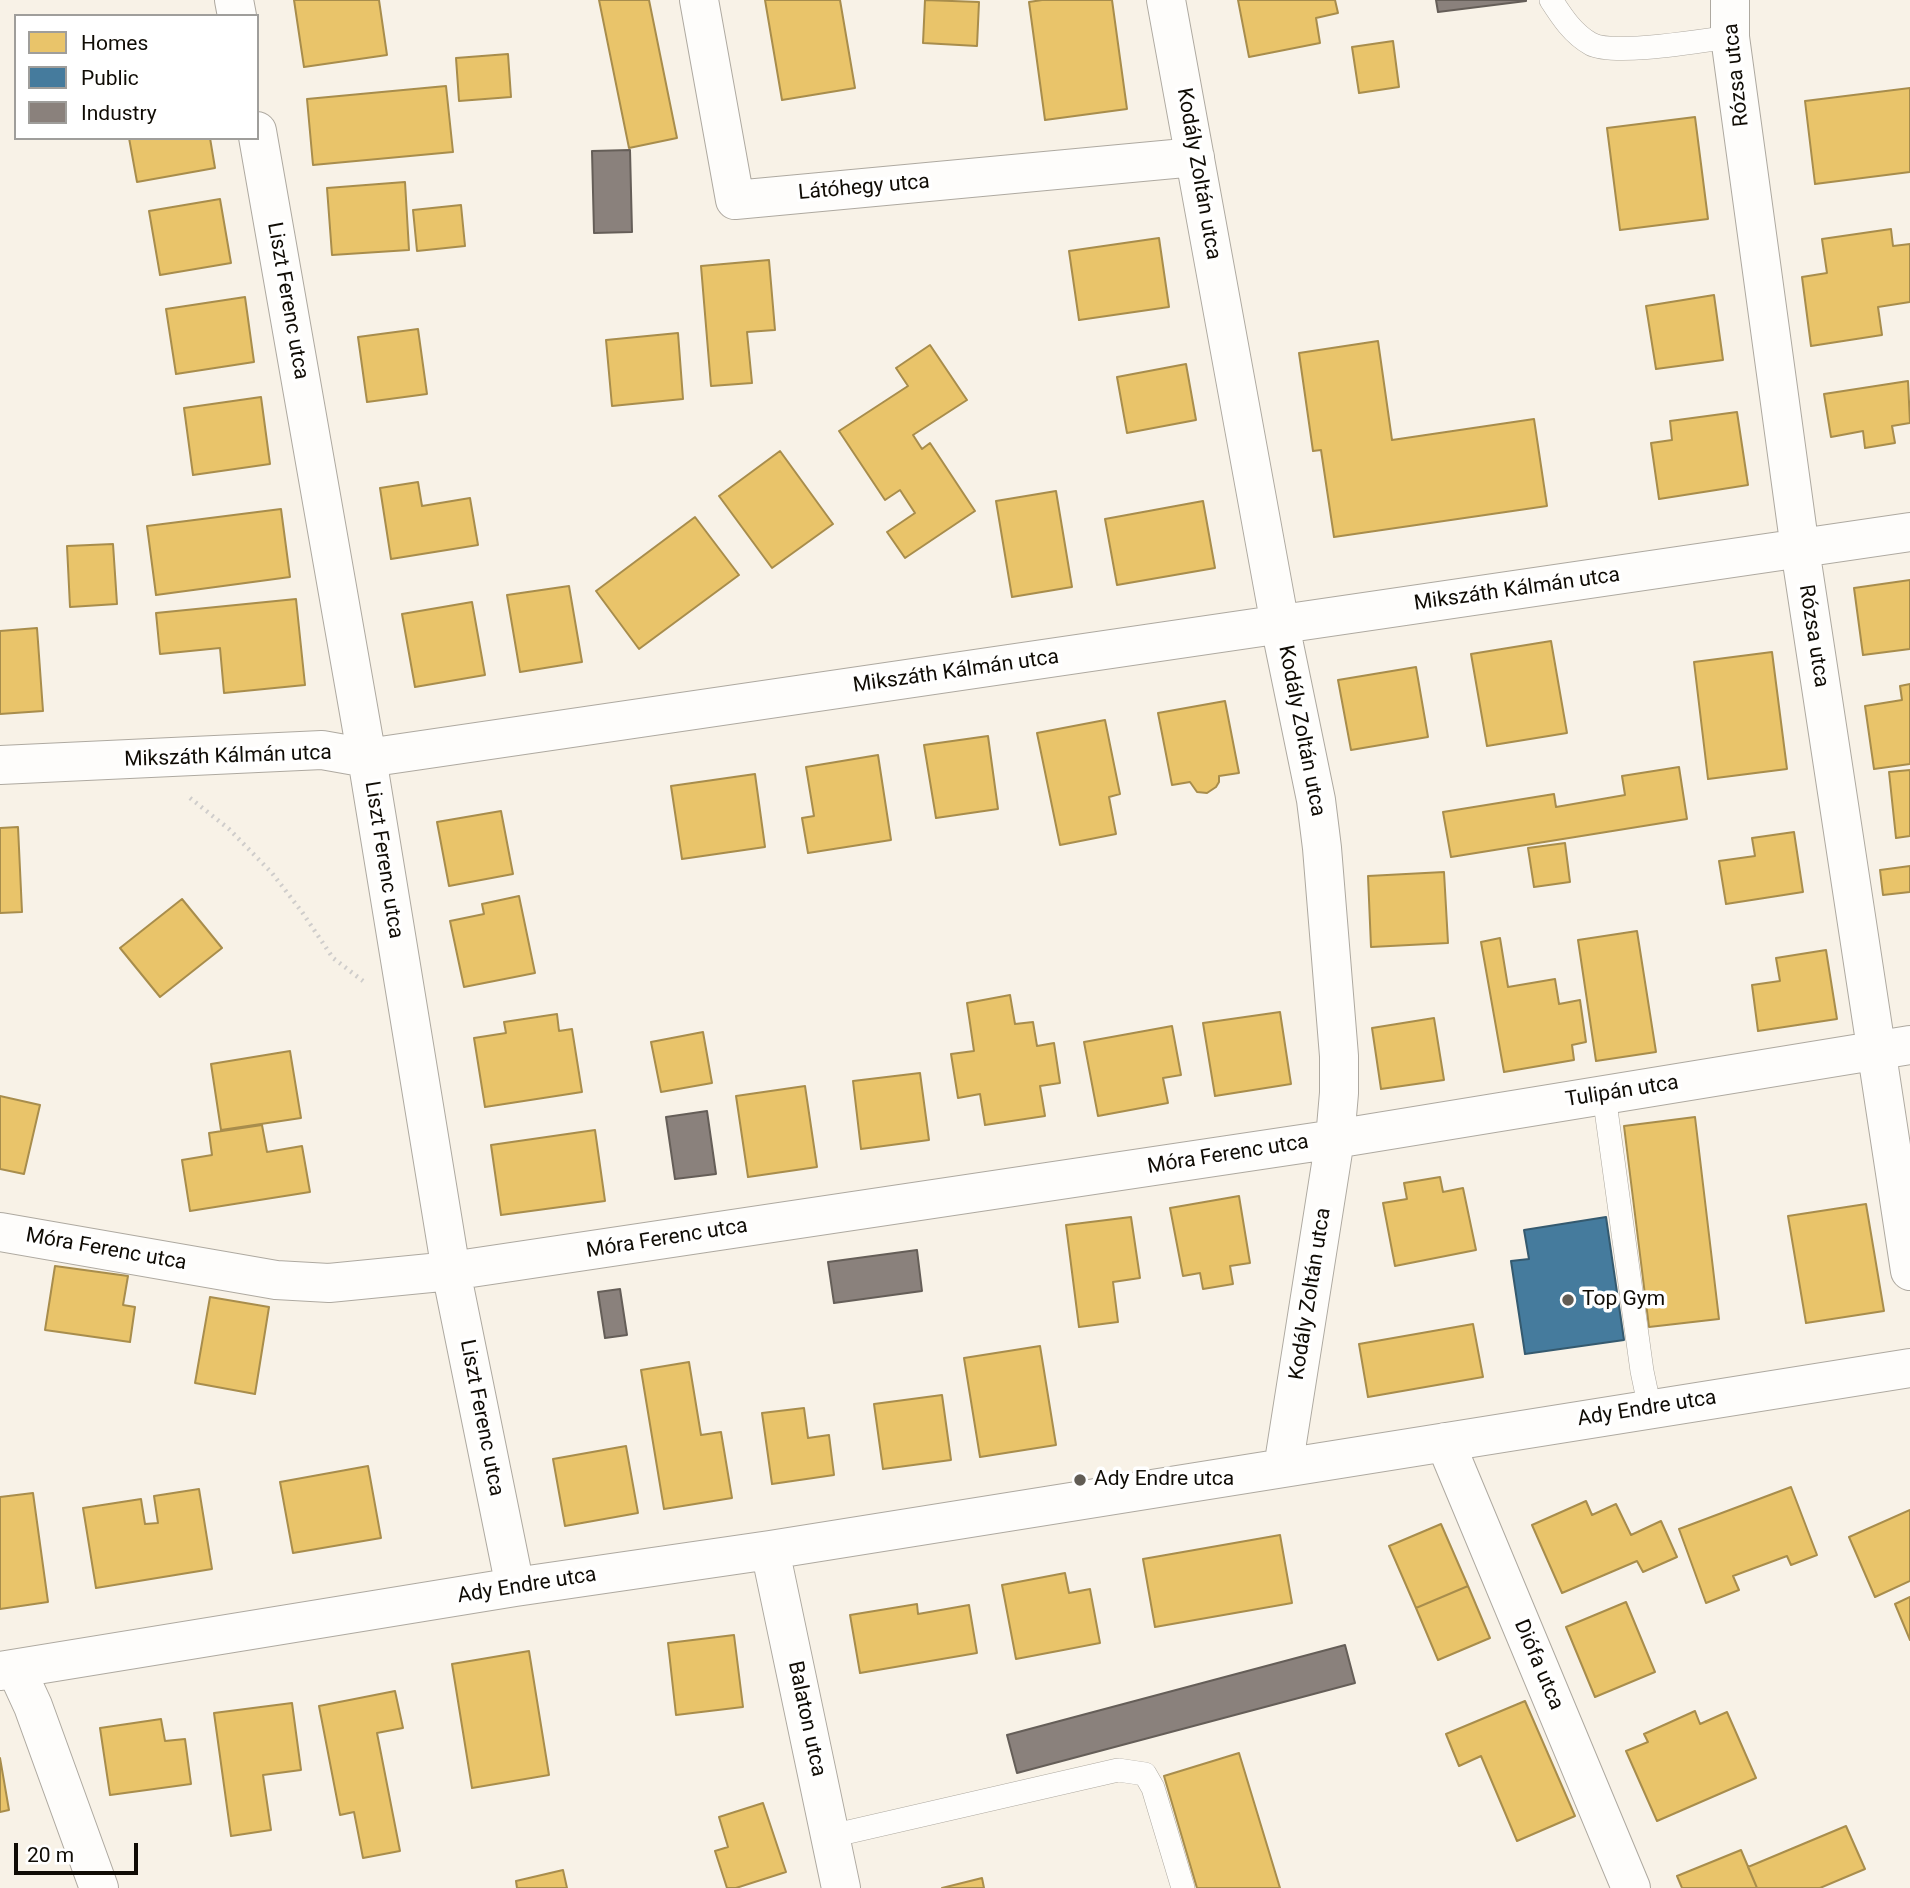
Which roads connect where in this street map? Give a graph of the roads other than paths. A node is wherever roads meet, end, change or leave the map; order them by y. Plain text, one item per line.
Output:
1 (699, 0) edge
2 (1166, 0) edge
3 (1551, 0) edge
4 (1730, 19) edge
5 (259, 140) edge
6 (1195, 157) junction
7 (1910, 532) edge
8 (1800, 549) junction
9 (1280, 625) junction
10 (367, 758) junction
11 (0, 765) edge
12 (1893, 1048) edge
13 (1604, 1095) junction
14 (1335, 1139) junction
15 (0, 1232) edge
16 (451, 1271) junction
17 (1910, 1271) edge
18 (1910, 1368) edge
19 (1650, 1409) junction
20 (1445, 1442) junction
21 (1283, 1468) junction
22 (771, 1550) junction
23 (515, 1587) junction
24 (8, 1670) edge
25 (831, 1836) junction
26 (99, 1888) edge
27 (841, 1888) edge
28 (1183, 1888) edge
29 (1631, 1888) edge

1 - 6 street, Látóhegy utca
2 - 6 street, Kodály Zoltán utca
3 - 4 lane
4 - 8 street, Rózsa utca
5 - 10 street, Liszt Ferenc utca
6 - 9 street, Kodály Zoltán utca
7 - 8 street, Mikszáth Kálmán utca
8 - 9 street, Mikszáth Kálmán utca
8 - 12 street, Rózsa utca
9 - 10 street, Mikszáth Kálmán utca
9 - 14 street, Kodály Zoltán utca
10 - 11 street, Mikszáth Kálmán utca
10 - 16 street, Liszt Ferenc utca
12 - 13 street, Tulipán utca
12 - 17 street, Rózsa utca
13 - 14 street, Tulipán utca
13 - 19 lane
14 - 16 street, Móra Ferenc utca
14 - 21 street, Kodály Zoltán utca
15 - 16 street, Móra Ferenc utca
16 - 23 street, Liszt Ferenc utca
18 - 19 street, Ady Endre utca
19 - 20 street, Ady Endre utca
20 - 21 street, Ady Endre utca
20 - 29 street, Diófa utca
21 - 22 street, Ady Endre utca
22 - 23 street, Ady Endre utca
22 - 25 street, Balaton utca
23 - 24 street, Ady Endre utca
24 - 26 street, Ady Endre utca
25 - 27 street, Balaton utca
25 - 28 lane

